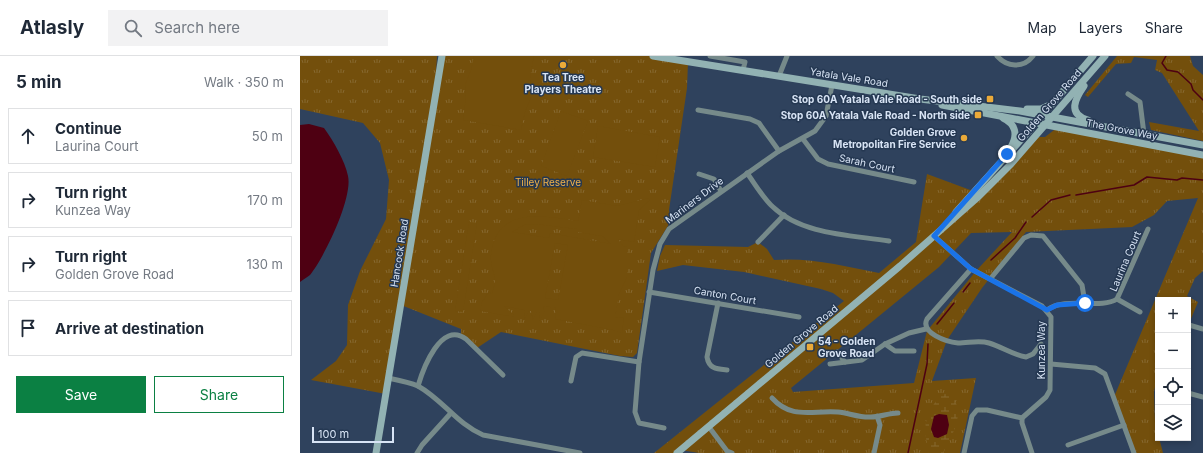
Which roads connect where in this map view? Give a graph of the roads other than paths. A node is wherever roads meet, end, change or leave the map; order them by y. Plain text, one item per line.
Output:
1 (442, 56) edge
2 (653, 56) edge
3 (710, 56) edge
4 (788, 56) edge
5 (997, 56) edge
6 (1034, 56) edge
7 (1093, 56) edge
8 (1105, 56) edge
9 (1094, 69) junction
10 (743, 70) junction
11 (779, 76) junction
12 (832, 85) junction
13 (1128, 94) dead end
14 (1145, 97) dead end
15 (920, 99) junction
16 (1140, 102) junction
17 (1052, 103) junction
18 (1005, 108) junction
19 (698, 110) dead end
20 (997, 115) junction
21 (1042, 115) junction
22 (1051, 117) junction
23 (1036, 122) junction
24 (1045, 124) junction
25 (1125, 130) junction
26 (1144, 134) junction
27 (803, 139) junction
28 (1203, 145) edge
29 (779, 151) junction
30 (1007, 154) junction
31 (1203, 155) edge
32 (747, 173) junction
33 (699, 174) dead end
34 (914, 182) dead end
35 (721, 191) junction
36 (784, 215) junction
37 (1148, 229) dead end
38 (936, 235) junction
39 (889, 241) dead end
40 (758, 242) dead end
41 (971, 269) junction
42 (991, 278) junction
43 (649, 292) junction
44 (1117, 299) junction
45 (718, 303) junction
46 (1085, 303) junction
47 (1047, 310) junction
48 (1140, 312) dead end
49 (799, 317) dead end
50 (1191, 326) edge
51 (926, 329) junction
52 (1203, 329) edge
53 (885, 344) junction
54 (1041, 344) dead end
55 (914, 351) dead end
56 (837, 352) dead end
57 (639, 362) junction
58 (845, 362) junction
59 (830, 364) dead end
60 (1051, 364) junction
61 (727, 370) dead end
62 (503, 375) dead end
63 (388, 378) junction
64 (571, 381) dead end
65 (418, 386) junction
66 (1191, 394) edge
67 (1203, 397) edge
68 (772, 398) dead end
69 (451, 413) junction
70 (898, 413) dead end
71 (877, 416) junction
72 (1022, 418) junction
73 (1124, 425) junction
74 (708, 427) junction
75 (664, 428) dead end
76 (1068, 445) dead end
77 (376, 453) edge
78 (417, 453) edge
79 (580, 453) edge
80 (677, 453) edge
81 (732, 453) edge
82 (874, 453) edge
83 (964, 453) edge
84 (1032, 453) edge
85 (1134, 453) edge

1 - 63 main road, Hancock Road
2 - 10 main road, Yatala Vale Road
3 - 10 street
4 - 11 street
5 - 6 street
7 - 17 main road, Golden Grove Road
8 - 9 main road, Golden Grove Road
9 - 22 main road, Golden Grove Road
9 - 25 main road
10 - 11 main road, Yatala Vale Road
11 - 12 main road, Yatala Vale Road
12 - 15 main road, Yatala Vale Road
12 - 27 street, Mariners Drive
13 - 16 street
14 - 16 street
15 - 18 main road, Yatala Vale Road
15 - 20 main road
16 - 26 street
17 - 18 main road
17 - 21 main road, Golden Grove Road
18 - 21 main road, Yatala Vale Road
19 - 29 street
20 - 23 main road
20 - 30 main road
21 - 22 main road, The Grove Way
21 - 23 main road, Golden Grove Road
22 - 24 main road, Golden Grove Road
22 - 25 main road, The Grove Way
23 - 24 main road, The Grove Way
23 - 30 main road, Golden Grove Road
24 - 31 main road, The Grove Way
24 - 38 main road, Golden Grove Road
25 - 26 main road, The Grove Way
26 - 28 main road, The Grove Way
27 - 29 street, Mariners Drive
27 - 34 street, Sarah Court
29 - 32 street, Mariners Drive
30 - 38 main road, Golden Grove Road
32 - 35 street, Mariners Drive
32 - 36 street
33 - 35 street
35 - 43 street, Mariners Drive
36 - 39 street
36 - 40 street
37 - 44 street, Laurina Court
38 - 41 street, Kunzea Way
38 - 74 main road, Golden Grove Road
41 - 42 street, Kunzea Way
41 - 51 street
42 - 46 street
42 - 47 street, Kunzea Way
43 - 45 street, Canton Court
43 - 57 street, Mariners Drive
44 - 46 street, Laurina Court
44 - 48 street
45 - 49 street, Canton Court
45 - 61 street
46 - 47 street, Laurina Court
47 - 60 street, Kunzea Way
50 - 52 street
51 - 53 street
51 - 54 street
53 - 55 street
53 - 58 street
56 - 58 street
57 - 64 street
57 - 75 street, Mariners Drive
58 - 59 street
60 - 72 street, Kunzea Way
60 - 73 street
62 - 65 street
63 - 65 street
63 - 77 main road, Hancock Road
65 - 69 street
66 - 67 street
68 - 71 street
69 - 78 street
69 - 79 street
70 - 71 street
71 - 82 street
72 - 83 street
72 - 84 street
73 - 76 street
73 - 85 street
74 - 80 main road, Golden Grove Road
74 - 81 street

